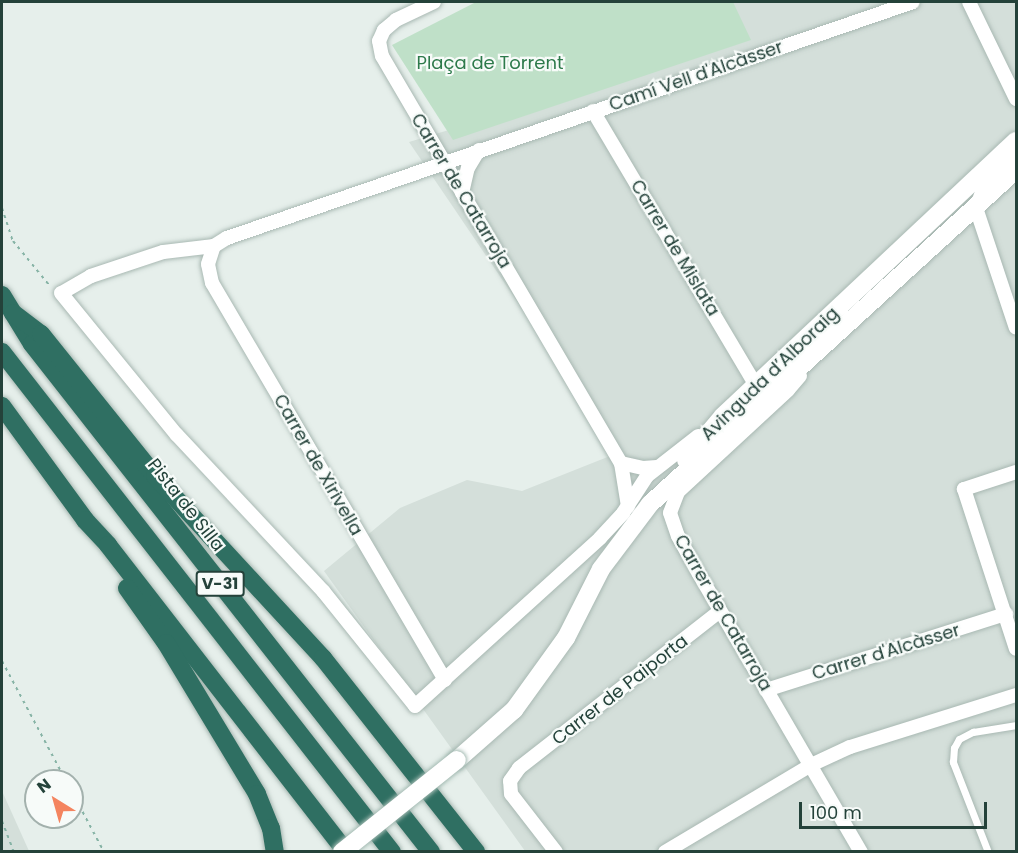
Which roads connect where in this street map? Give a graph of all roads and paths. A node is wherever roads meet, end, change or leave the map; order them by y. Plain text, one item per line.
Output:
1 (434, 2) edge
2 (913, 2) edge
3 (969, 2) edge
4 (1017, 99) edge
5 (593, 111) junction
6 (1017, 141) edge
7 (479, 150) junction
8 (1017, 156) edge
9 (444, 162) junction
10 (1017, 170) edge
11 (462, 193) junction
12 (2, 208) edge
13 (976, 208) junction
14 (214, 246) junction
15 (61, 293) junction
16 (2, 295) edge
17 (13, 313) junction
18 (1017, 328) edge
19 (827, 342) junction
20 (2, 352) edge
21 (756, 385) junction
22 (738, 402) junction
23 (2, 406) edge
24 (621, 463) junction
25 (657, 467) junction
26 (1017, 472) edge
27 (672, 481) junction
28 (627, 506) junction
29 (85, 520) junction
30 (720, 611) junction
31 (1006, 614) junction
32 (1017, 649) edge
33 (2, 661) edge
34 (445, 680) junction
35 (766, 690) junction
36 (1017, 695) edge
37 (1017, 725) edge
38 (811, 765) junction
39 (60, 769) edge
40 (84, 814) edge
41 (2, 821) edge
42 (14, 852) edge
43 (104, 852) edge
44 (275, 852) edge
45 (344, 852) edge
46 (392, 852) edge
47 (431, 852) edge
48 (476, 852) edge
49 (556, 852) edge
50 (665, 852) edge
51 (861, 852) edge
52 (988, 852) edge

1 - 9 street, Carrer de Catarroja
2 - 5 street, Camí Vell d'Alcàsser
3 - 4 street
5 - 7 street, Camí Vell d'Alcàsser
5 - 21 street, Carrer de Mislata
6 - 21 street, Avinguda d’Alboraig
7 - 9 street, Camí Vell d'Alcàsser
7 - 11 street
8 - 13 street, Avinguda d’Alboraig
9 - 11 street, Carrer de Catarroja
9 - 14 street, Camí Vell d'Alcàsser
10 - 13 street, Avinguda d’Alboraig
11 - 24 street, Carrer de Catarroja
12 - 15 path
13 - 18 street
13 - 19 street, Avinguda d’Alboraig
14 - 15 street, Camí Vell d'Alcàsser
14 - 34 street, Carrer de Xirivella
15 - 34 street
16 - 17 highway, Pista de Silla / V-31
17 - 47 highway, Pista de Silla / V-31
17 - 48 highway
19 - 27 street, Avinguda d’Alboraig
19 - 30 street, Carrer de Catarroja
20 - 46 highway, V-31
21 - 22 street, Avinguda d’Alboraig
22 - 25 street
22 - 27 street, Avinguda d’Alboraig
23 - 29 highway
24 - 25 street
24 - 28 street, Carrer de Catarroja
25 - 28 street
26 - 31 street
27 - 45 street, bridge
28 - 34 street
29 - 44 highway
29 - 45 highway
30 - 35 street, Carrer de Catarroja
30 - 49 street, Carrer de Paiporta
31 - 32 street
31 - 35 street, Carrer d'Alcàsser
33 - 39 path
35 - 38 street, Carrer de Catarroja
36 - 38 street
37 - 52 lane
38 - 50 street
38 - 51 street, Carrer de Catarroja
40 - 43 path
41 - 42 path

